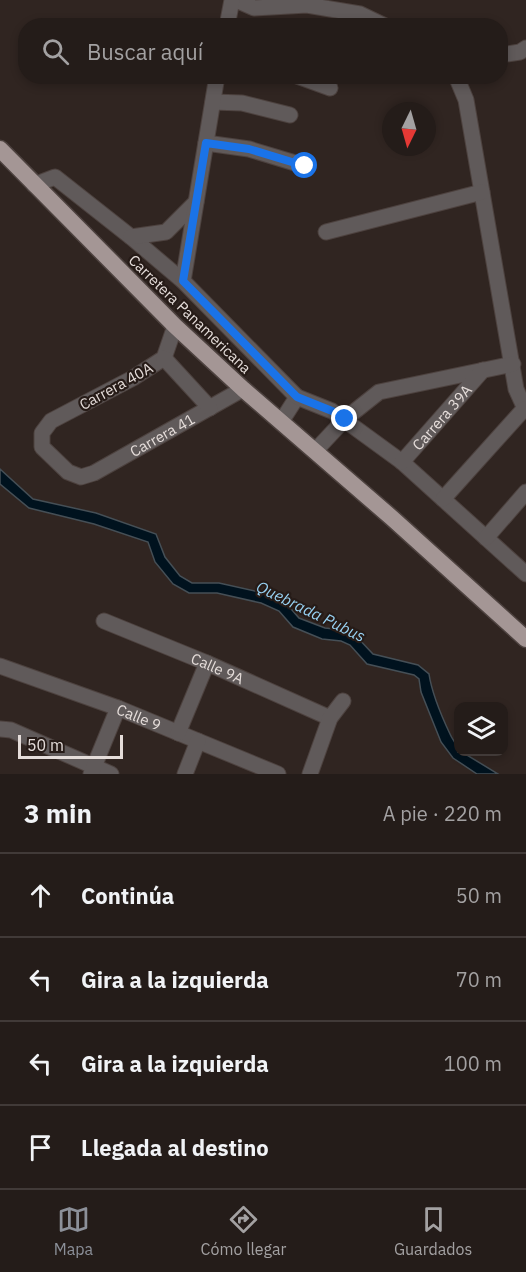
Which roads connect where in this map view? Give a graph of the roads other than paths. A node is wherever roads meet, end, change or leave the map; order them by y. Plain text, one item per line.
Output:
1 (234, 0) edge
2 (307, 3) edge
3 (229, 18) edge
4 (368, 18) edge
5 (526, 48) edge
6 (508, 54) edge
7 (216, 84) edge
8 (321, 84) edge
9 (459, 84) edge
10 (330, 87) dead end
11 (213, 102) junction
12 (290, 115) dead end
13 (206, 143) junction
14 (0, 149) edge
15 (305, 166) dead end
16 (34, 184) junction
17 (482, 192) junction
18 (196, 202) junction
19 (326, 232) dead end
20 (131, 237) junction
21 (183, 281) junction
22 (175, 326) junction
23 (164, 358) junction
24 (513, 364) junction
25 (483, 370) junction
26 (243, 389) junction
27 (297, 397) junction
28 (210, 408) junction
29 (525, 410) edge
30 (345, 419) junction
31 (281, 422) junction
32 (315, 451) junction
33 (402, 462) junction
34 (81, 477) joint
35 (526, 492) edge
36 (443, 499) junction
37 (486, 538) junction
38 (526, 574) edge
39 (104, 621) dead end
40 (526, 639) edge
41 (207, 663) junction
42 (0, 666) edge
43 (343, 701) dead end
44 (118, 708) junction
45 (330, 718) junction
46 (0, 729) edge
47 (178, 733) junction
48 (198, 741) junction
49 (93, 770) edge
50 (111, 774) edge
51 (185, 774) edge
52 (278, 774) edge
53 (310, 774) edge

1 - 2 street
1 - 3 street
2 - 4 street
5 - 6 street
7 - 11 street
8 - 10 street
9 - 17 street
11 - 12 street
11 - 13 street
13 - 15 street
13 - 18 street
14 - 16 highway, Carretera Panamericana
16 - 20 street
16 - 22 highway, Carretera Panamericana
17 - 19 street
17 - 24 street
18 - 20 street
18 - 21 street
20 - 21 street
21 - 27 street
22 - 23 street, Carrera 40A
22 - 26 highway, Carretera Panamericana
23 - 28 street
23 - 34 street, Carrera 40A
24 - 25 street
24 - 29 street
25 - 30 street
25 - 33 street, Carrera 39A
26 - 28 street, Carrera 41
26 - 31 highway, Carretera Panamericana
27 - 30 street
27 - 31 street
28 - 34 street, Carrera 41
29 - 36 street
30 - 32 street
30 - 33 street
31 - 32 highway, Carretera Panamericana
32 - 40 highway, Carretera Panamericana
33 - 36 street
35 - 37 street
36 - 37 street
37 - 38 street
39 - 41 street, Calle 9A
41 - 45 street, Calle 9A
41 - 47 street
42 - 44 street, Calle 9
43 - 45 street
44 - 47 street, Calle 9
44 - 49 street
45 - 53 street
46 - 49 street
47 - 48 street, Calle 9
48 - 51 street
48 - 52 street, Calle 9
49 - 50 street

